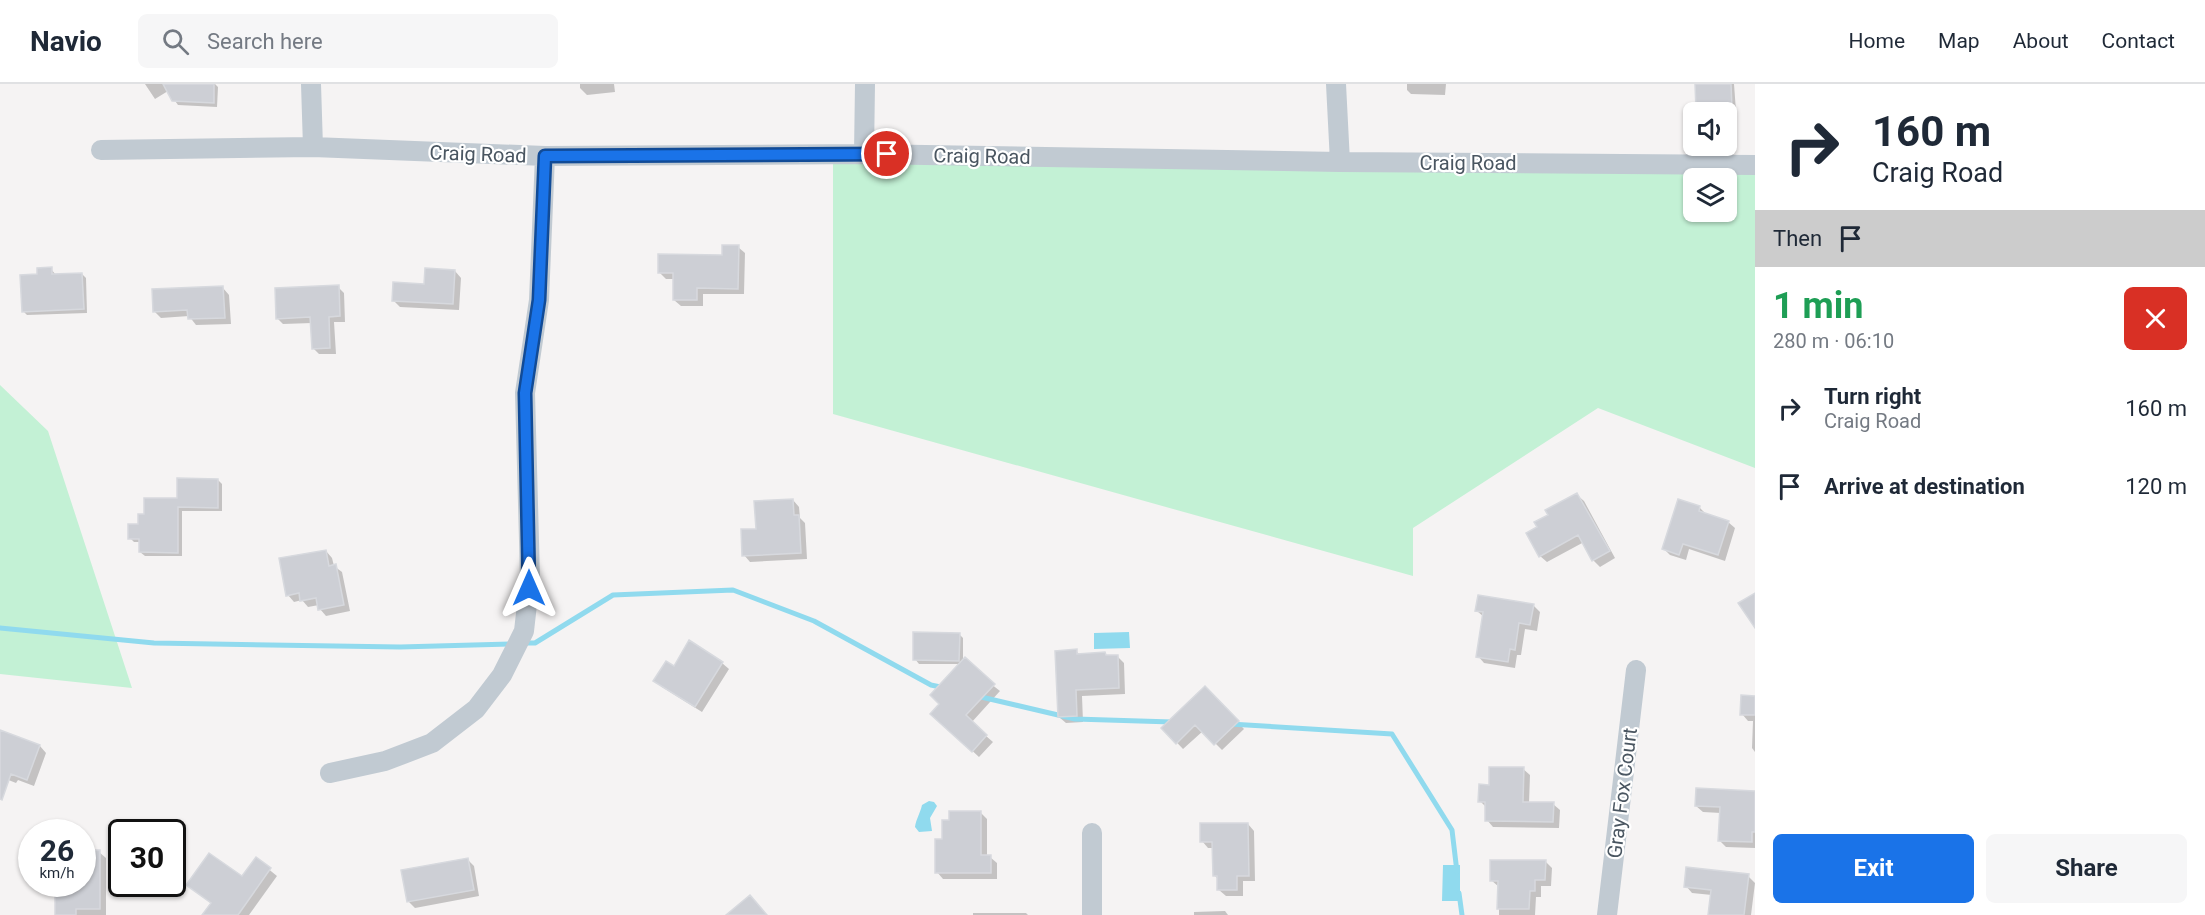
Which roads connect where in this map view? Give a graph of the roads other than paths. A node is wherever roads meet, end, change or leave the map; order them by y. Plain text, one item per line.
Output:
1 (311, 84) edge
2 (865, 84) edge
3 (1336, 84) edge
4 (313, 147) junction
5 (101, 150) dead end
6 (864, 154) junction
7 (545, 156) junction
8 (1340, 162) junction
9 (1755, 165) edge
10 (1636, 670) dead end
11 (330, 773) dead end
12 (1092, 833) dead end
13 (1092, 915) edge
14 (1607, 915) edge

1 - 4 street
2 - 6 street
3 - 8 street
4 - 5 street, Craig Road
4 - 7 street, Craig Road
6 - 7 street, Craig Road
6 - 8 street, Craig Road
7 - 11 street
8 - 9 street, Craig Road
10 - 14 street, Gray Fox Court
12 - 13 street

